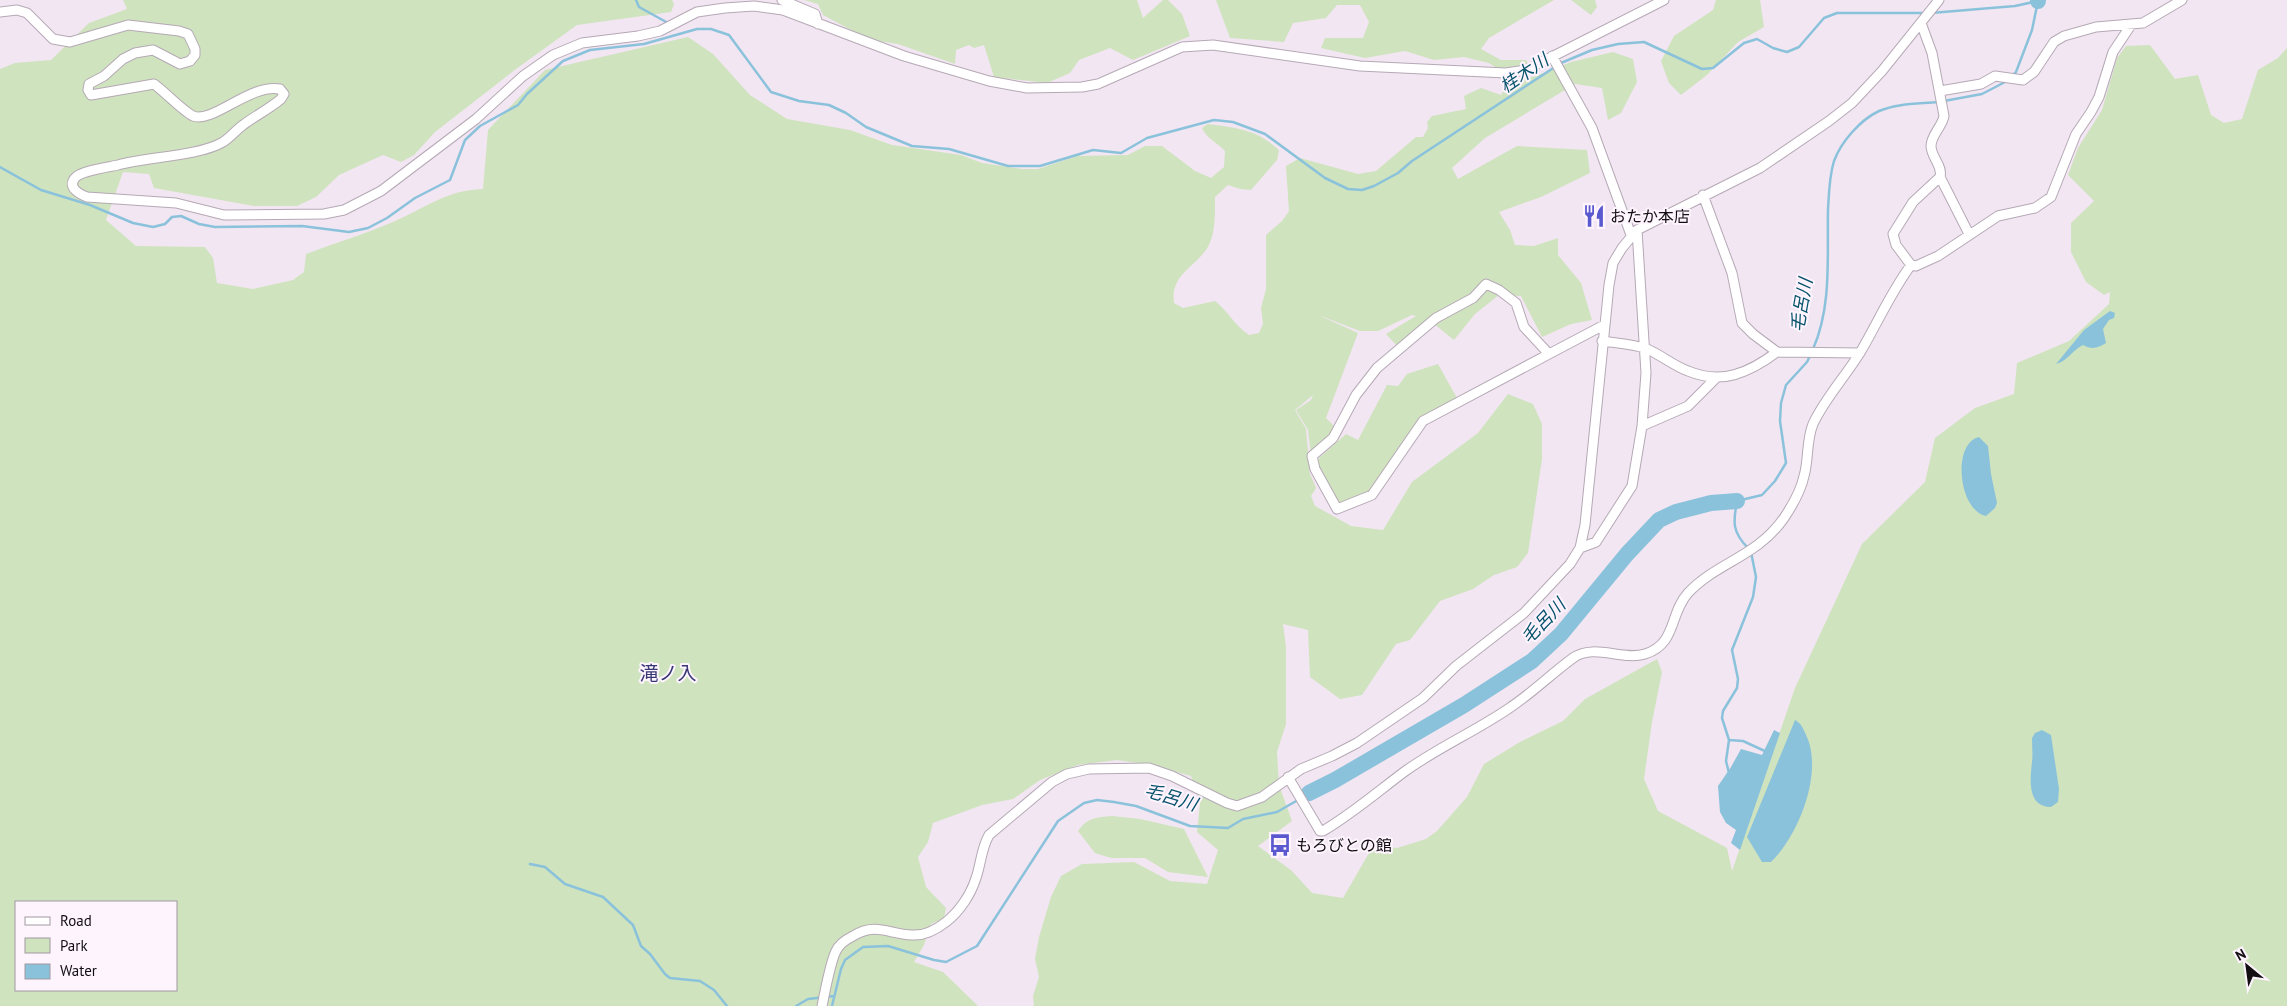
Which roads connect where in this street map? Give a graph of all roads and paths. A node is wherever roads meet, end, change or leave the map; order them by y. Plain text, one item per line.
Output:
1 (782, 0) edge
2 (1664, 0) edge
3 (1939, 0) edge
4 (2182, 0) edge
5 (0, 12) edge
6 (1922, 22) junction
7 (818, 24) junction
8 (2131, 25) junction
9 (1552, 58) junction
10 (1941, 92) junction
11 (1940, 177) junction
12 (1703, 195) junction
13 (1634, 232) junction
14 (1969, 234) junction
15 (1911, 265) junction
16 (1604, 324) junction
17 (1602, 341) junction
18 (1646, 349) junction
19 (1776, 352) junction
20 (1860, 352) junction
21 (1549, 354) junction
22 (1717, 377) junction
23 (1642, 426) junction
24 (1580, 548) junction
25 (1290, 780) junction
26 (822, 1006) edge

1 - 7 street
2 - 9 street
3 - 6 street
4 - 8 street
5 - 7 street
6 - 10 street
6 - 12 street
7 - 9 street
8 - 10 street
8 - 14 street
9 - 13 street
10 - 11 street
11 - 14 street
11 - 15 street
12 - 13 street
12 - 19 street
13 - 16 street
13 - 18 street
14 - 15 street
15 - 20 street
16 - 17 street
16 - 21 street
17 - 18 street
17 - 24 street
18 - 22 street
18 - 23 street
19 - 20 street
19 - 22 street
20 - 25 street
21 - 21 street
22 - 23 street
23 - 24 street
24 - 25 street
25 - 26 street

